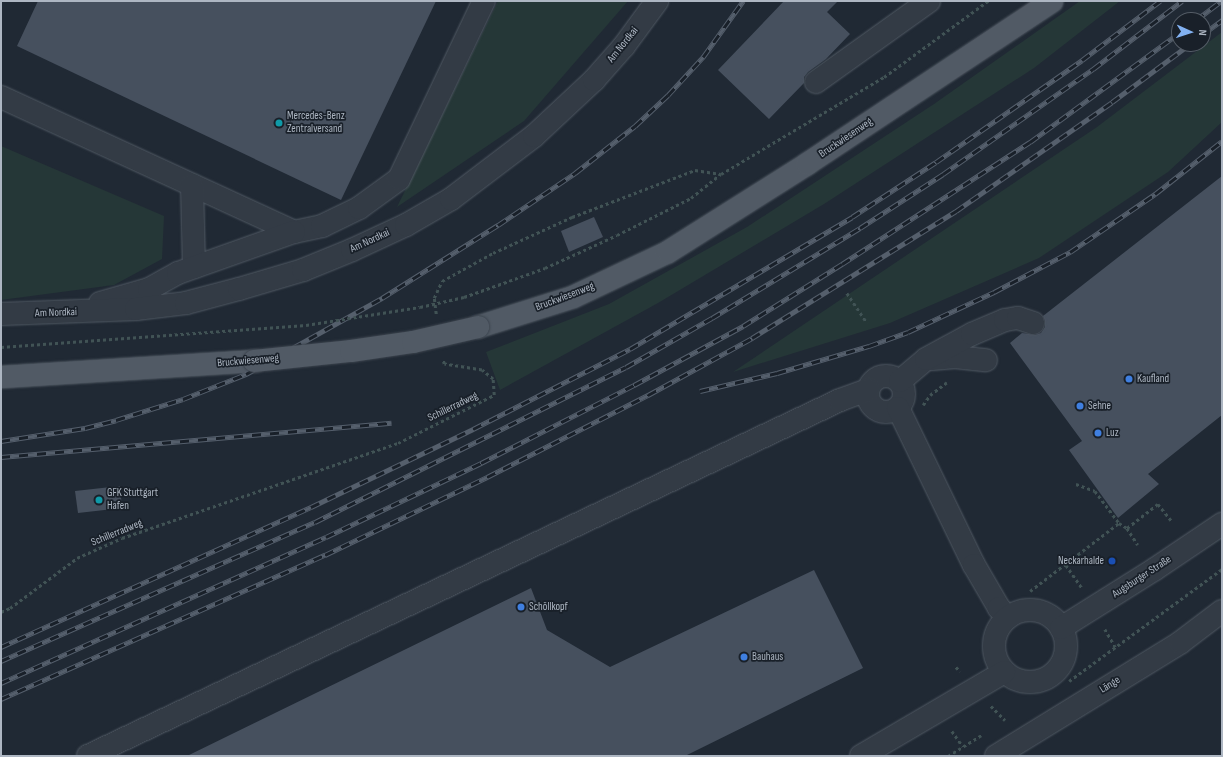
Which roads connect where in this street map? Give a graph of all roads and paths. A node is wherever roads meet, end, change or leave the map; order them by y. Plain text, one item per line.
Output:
1 (484, 1) edge
2 (658, 1) edge
3 (929, 1) edge
4 (988, 1) edge
5 (1052, 1) edge
6 (816, 82) dead end
7 (1, 97) edge
8 (721, 174) junction
9 (192, 185) junction
10 (294, 232) junction
11 (194, 267) junction
12 (848, 293) dead end
13 (70, 312) junction
14 (1, 314) edge
15 (437, 320) dead end
16 (867, 323) dead end
17 (1033, 323) dead end
18 (1, 347) edge
19 (443, 357) dead end
20 (926, 359) junction
21 (981, 359) joint
22 (1, 377) edge
23 (900, 381) junction
24 (868, 390) junction
25 (902, 417) junction
26 (1076, 484) dead end
27 (1171, 520) dead end
28 (1119, 523) junction
29 (1222, 524) edge
30 (1127, 528) junction
31 (1138, 544) dead end
32 (1066, 564) junction
33 (1222, 569) edge
34 (1079, 584) dead end
35 (1030, 591) dead end
36 (1222, 611) edge
37 (1, 612) edge
38 (1008, 618) junction
39 (1061, 628) junction
40 (1004, 672) junction
41 (1068, 681) dead end
42 (1011, 716) dead end
43 (999, 724) dead end
44 (952, 731) dead end
45 (987, 732) dead end
46 (963, 747) junction
47 (88, 756) edge
48 (861, 756) edge
49 (948, 756) edge
50 (996, 756) edge

1 - 10 street
2 - 13 street, Am Nordkai
3 - 6 street
4 - 8 path
5 - 22 main road, Bruckwiesenweg, bridge
7 - 9 street
8 - 15 path
8 - 18 path, bridge
9 - 10 street
9 - 11 street
10 - 11 street
11 - 13 street
12 - 16 path
13 - 14 street, Am Nordkai
17 - 20 street
19 - 37 path, Schillerradweg
20 - 21 street
20 - 23 street
21 - 25 path
23 - 24 street
23 - 25 street
24 - 25 street
24 - 47 street
25 - 38 street
26 - 28 path
27 - 30 path
28 - 30 path
28 - 32 path
29 - 39 street, Augsburger Straße
30 - 31 path
32 - 34 path
32 - 35 path
33 - 41 path
36 - 50 street, Länge
38 - 39 street
38 - 40 street
39 - 40 street
40 - 48 street
42 - 43 path
44 - 46 path
45 - 46 path
46 - 49 path

